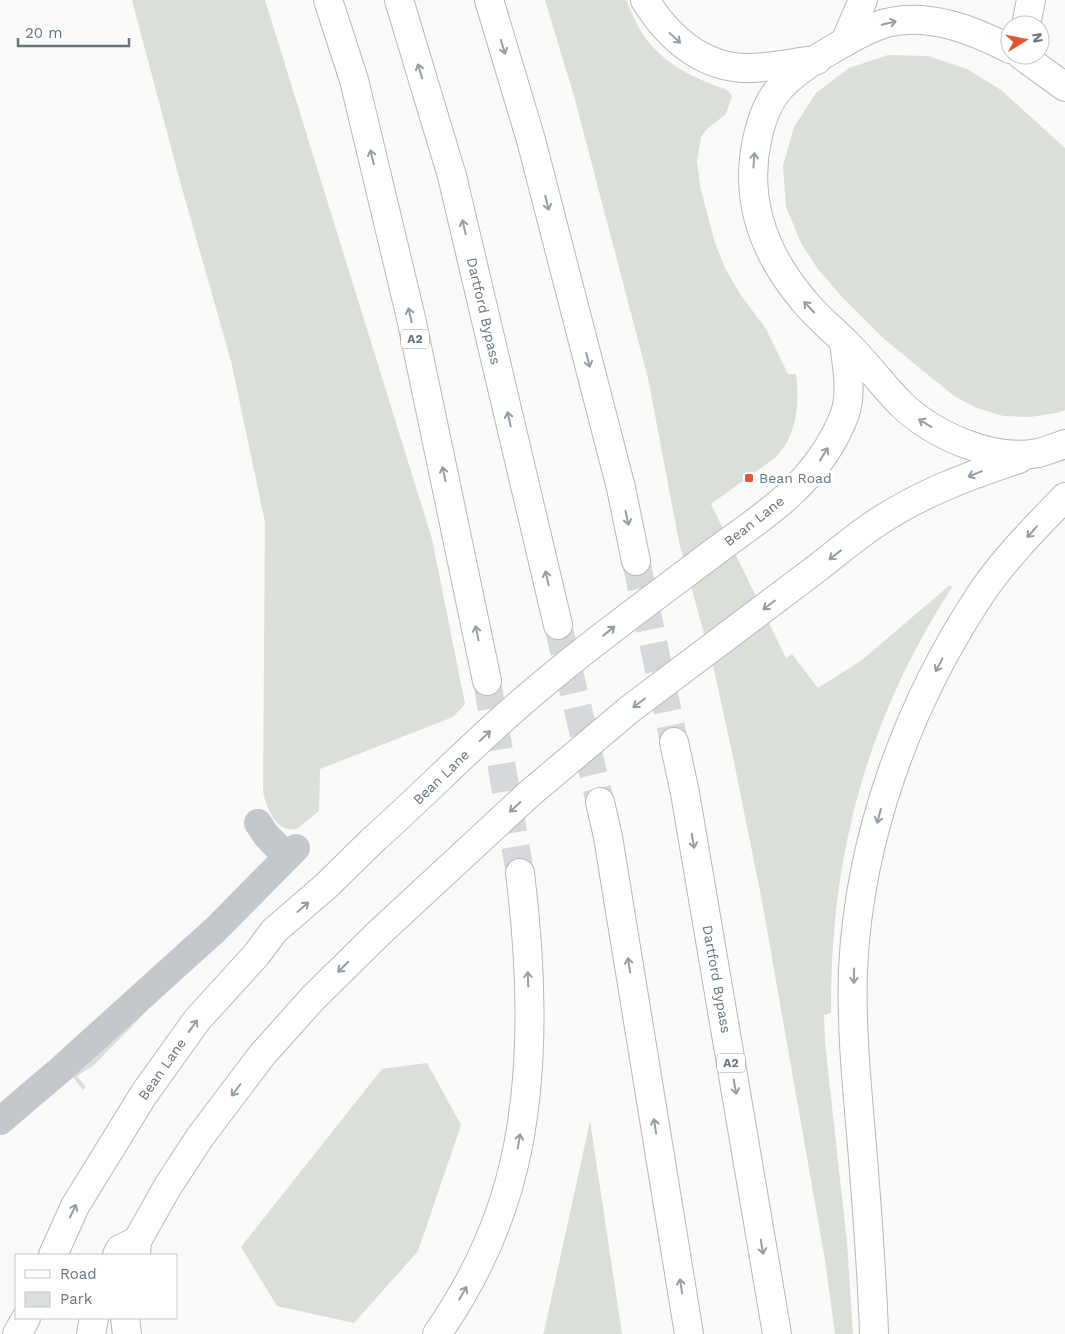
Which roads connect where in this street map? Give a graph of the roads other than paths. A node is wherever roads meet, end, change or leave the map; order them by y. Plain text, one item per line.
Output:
1 (328, 0) edge
2 (399, 0) edge
3 (488, 0) edge
4 (645, 0) edge
5 (863, 0) edge
6 (1031, 0) edge
7 (1028, 15) edge
8 (844, 42) junction
9 (1000, 45) edge
10 (817, 60) junction
11 (1035, 65) edge
12 (1037, 65) edge
13 (1065, 82) edge
14 (1065, 87) edge
15 (844, 341) junction
16 (1065, 444) edge
17 (1038, 453) junction
18 (1065, 497) edge
19 (636, 561) tunnel mouth
20 (558, 625) tunnel mouth
21 (487, 681) tunnel mouth
22 (674, 742) tunnel mouth
23 (600, 802) tunnel mouth
24 (258, 823) dead end
25 (520, 873) tunnel mouth
26 (0, 1121) edge
27 (130, 1251) edge
28 (53, 1254) edge
29 (25, 1319) edge
30 (94, 1319) edge
31 (125, 1319) edge
32 (17, 1334) edge
33 (91, 1334) edge
34 (127, 1334) edge
35 (437, 1334) edge
36 (689, 1334) edge
37 (777, 1334) edge
38 (874, 1334) edge

21 -> 1 main road, A2
20 -> 2 main road, Dartford Bypass
3 -> 19 main road
4 -> 10 main road
5 - 8 main road
6 - 7 main road
8 -> 9 main road
8 - 10 main road
15 -> 10 main road
11 - 14 main road
12 - 13 main road
17 -> 15 main road
28 -> 15 main road, Bean Lane, bridge
16 - 17 main road
17 -> 27 main road, bridge
18 -> 38 main road
22 -> 37 main road, Dartford Bypass / A2
36 -> 23 main road
24 - 26 street
35 -> 25 main road
29 - 32 main road
30 - 33 main road
31 - 34 main road

